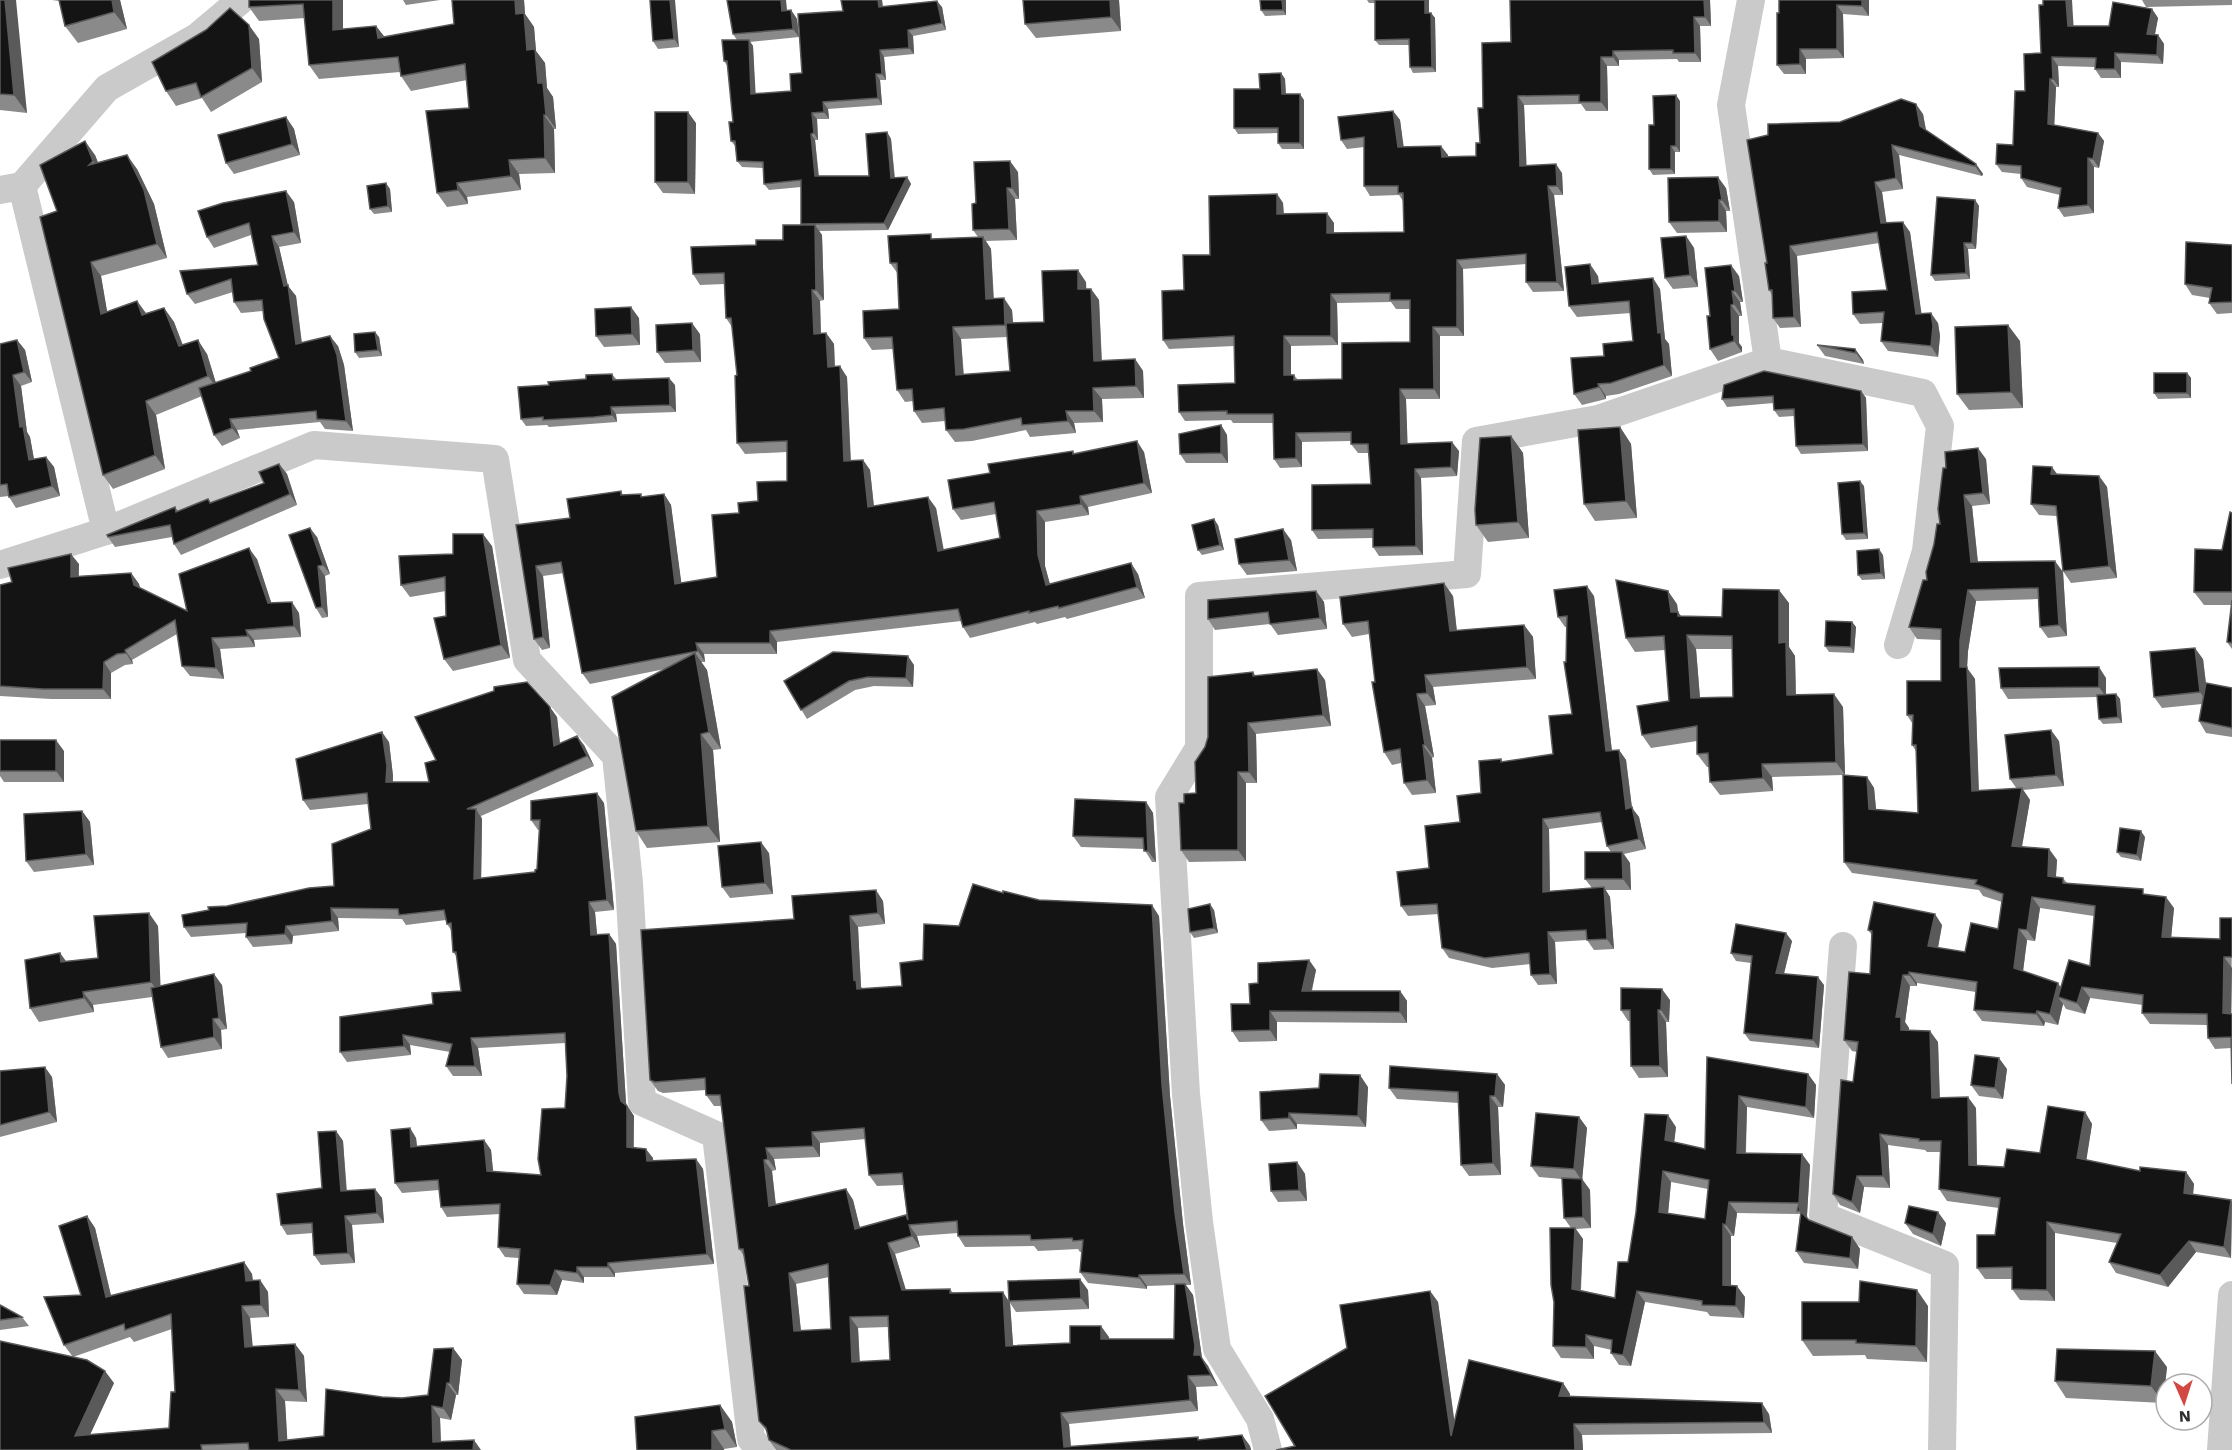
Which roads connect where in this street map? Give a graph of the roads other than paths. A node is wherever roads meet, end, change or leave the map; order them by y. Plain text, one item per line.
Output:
1 (241, 0) edge
2 (1751, 0) edge
3 (11, 188) edge
4 (1768, 360) junction
5 (106, 531) junction
6 (0, 565) edge
7 (1898, 645) dead end
8 (1843, 946) dead end
9 (2232, 1295) edge
10 (761, 1450) edge
11 (1268, 1450) edge
12 (1942, 1450) edge
13 (2221, 1450) edge

1 - 3 street
2 - 4 street
3 - 5 street
4 - 7 street
4 - 11 street
5 - 6 street
5 - 10 street
8 - 12 street
9 - 13 street

